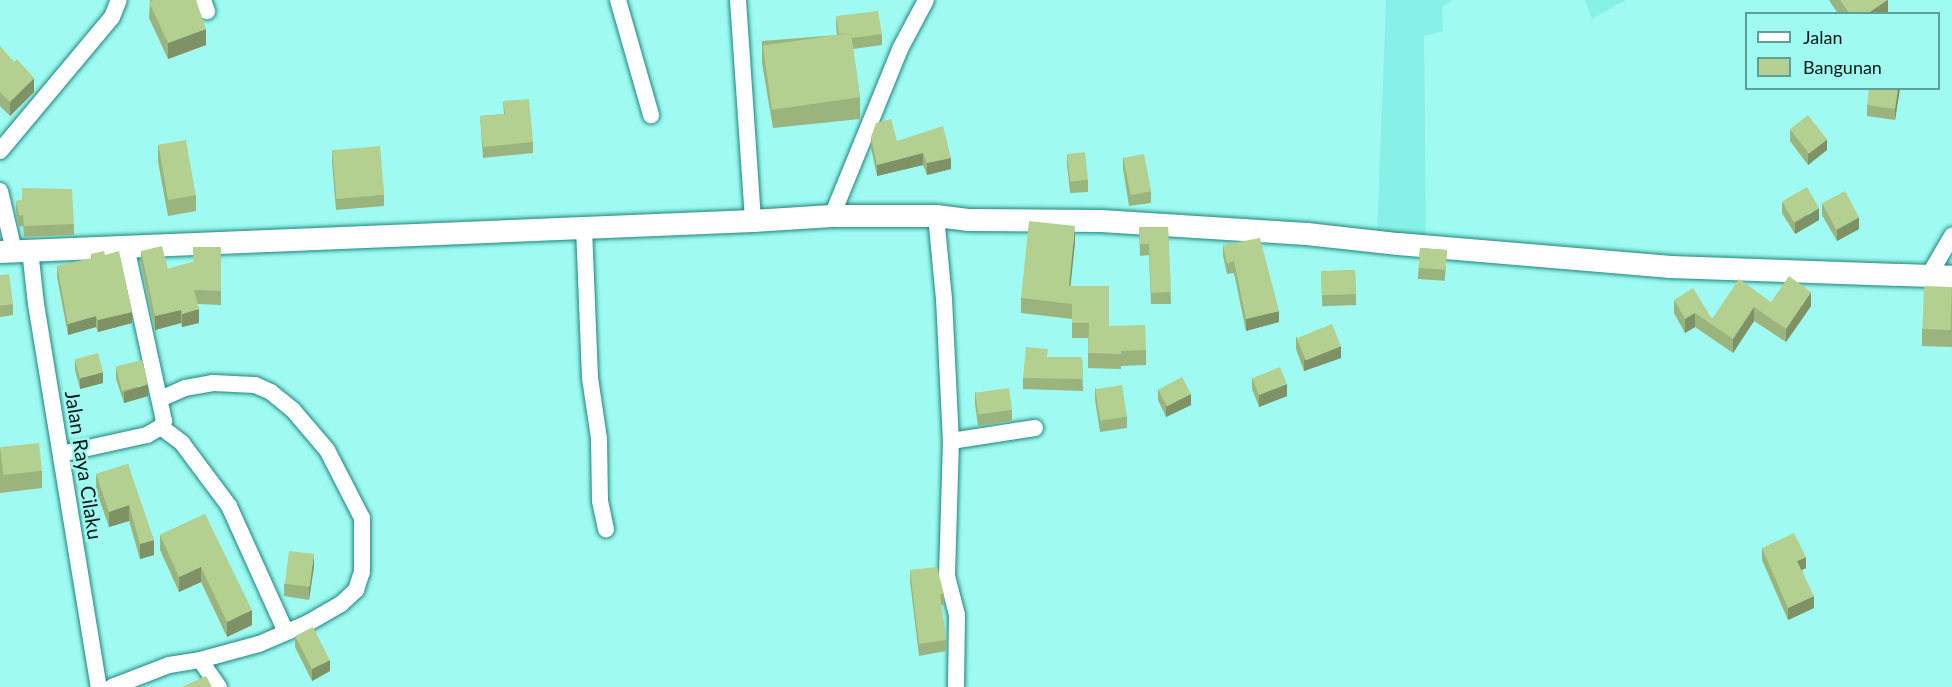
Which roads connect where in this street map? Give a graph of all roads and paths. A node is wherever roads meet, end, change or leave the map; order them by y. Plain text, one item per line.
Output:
1 (119, 0) edge
2 (618, 0) edge
3 (738, 0) edge
4 (926, 0) edge
5 (651, 115) dead end
6 (0, 150) edge
7 (0, 191) edge
8 (832, 216) junction
9 (936, 216) junction
10 (753, 221) junction
11 (584, 228) junction
12 (1952, 236) edge
13 (126, 246) junction
14 (15, 251) edge
15 (1928, 277) junction
16 (1952, 277) edge
17 (160, 399) junction
18 (161, 427) junction
19 (1035, 428) dead end
20 (951, 441) junction
21 (61, 454) junction
22 (606, 529) dead end
23 (286, 632) junction
24 (200, 660) junction
25 (99, 687) edge
26 (112, 687) edge
27 (219, 687) edge
28 (956, 687) edge

1 - 6 street
2 - 5 street
3 - 10 street
4 - 8 street
7 - 14 street, Jalan Raya Cilaku
8 - 9 street
8 - 10 street
9 - 15 street
9 - 20 street
10 - 11 street
11 - 13 street
11 - 22 street
12 - 15 street
13 - 14 street
13 - 17 street
14 - 21 street, Jalan Raya Cilaku
15 - 16 street
17 - 18 street
17 - 23 street
18 - 21 street
18 - 23 street
19 - 20 street
20 - 28 street
21 - 25 street, Jalan Raya Cilaku
23 - 24 street
24 - 26 street
24 - 27 street

